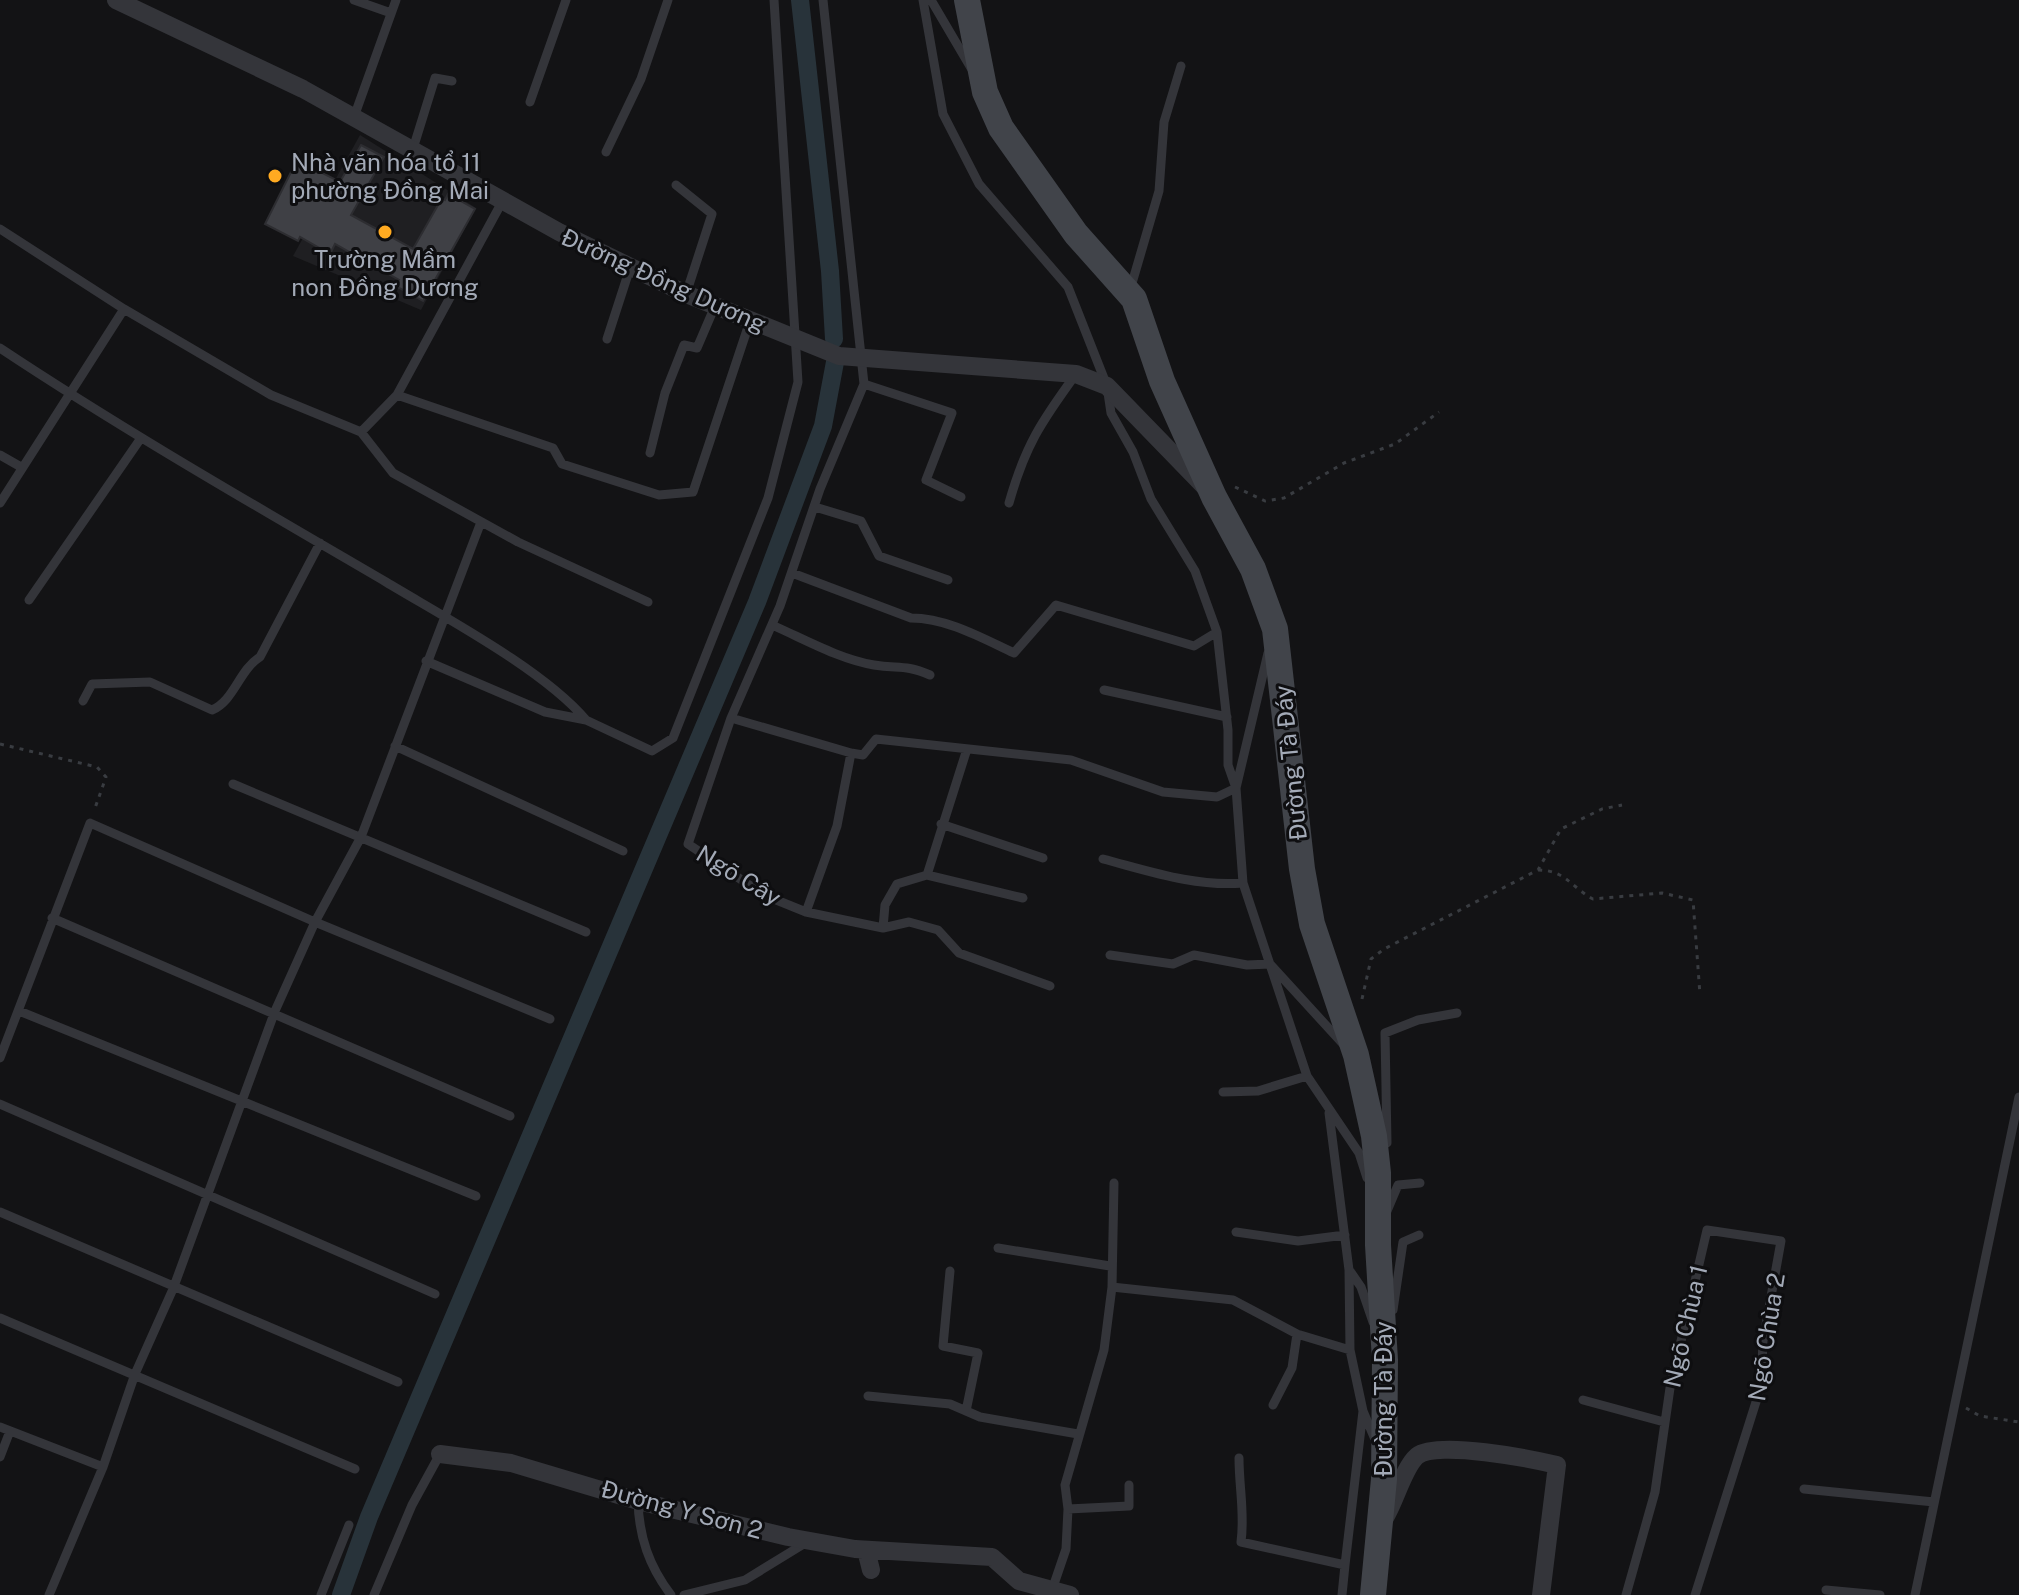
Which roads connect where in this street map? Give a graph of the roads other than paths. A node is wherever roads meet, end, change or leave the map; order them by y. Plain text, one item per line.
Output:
1 (116, 0) edge
2 (354, 0) edge
3 (396, 0) edge
4 (566, 0) edge
5 (668, 0) edge
6 (774, 0) edge
7 (823, 0) edge
8 (923, 0) edge
9 (931, 0) edge
10 (967, 0) edge
11 (391, 13) junction
12 (1181, 66) dead end
13 (452, 81) dead end
14 (985, 92) junction
15 (530, 102) dead end
16 (354, 118) junction
17 (412, 152) junction
18 (606, 152) dead end
19 (676, 185) dead end
20 (502, 202) junction
21 (0, 229) edge
22 (630, 268) junction
23 (1129, 293) junction
24 (686, 294) junction
25 (715, 306) junction
26 (124, 309) junction
27 (750, 321) junction
28 (607, 339) dead end
29 (795, 339) junction
30 (0, 348) edge
31 (864, 360) junction
32 (1076, 374) junction
33 (864, 384) junction
34 (1107, 386) junction
35 (69, 393) junction
36 (397, 395) junction
37 (361, 432) junction
38 (141, 438) junction
39 (650, 453) dead end
40 (0, 455) edge
41 (21, 467) junction
42 (1220, 488) junction
43 (961, 497) dead end
44 (0, 503) edge
45 (1009, 503) dead end
46 (815, 507) junction
47 (481, 522) junction
48 (320, 543) junction
49 (792, 573) junction
50 (948, 580) dead end
51 (29, 600) dead end
52 (648, 602) dead end
53 (443, 616) junction
54 (772, 625) junction
55 (1275, 629) junction
56 (1217, 632) junction
57 (426, 661) junction
58 (930, 675) dead end
59 (1104, 690) dead end
60 (83, 701) dead end
61 (1227, 717) junction
62 (731, 718) junction
63 (586, 720) junction
64 (395, 746) junction
65 (967, 749) junction
66 (851, 753) junction
67 (233, 784) dead end
68 (1236, 788) junction
69 (941, 824) junction
70 (361, 837) junction
71 (623, 851) dead end
72 (1043, 858) dead end
73 (1103, 859) dead end
74 (927, 875) junction
75 (1243, 883) junction
76 (1023, 898) dead end
77 (806, 912) junction
78 (52, 918) junction
79 (315, 922) junction
80 (883, 928) junction
81 (586, 932) dead end
82 (1110, 955) dead end
83 (1270, 964) junction
84 (1050, 986) dead end
85 (19, 1011) junction
86 (275, 1011) junction
87 (1457, 1013) dead end
88 (550, 1019) dead end
89 (1356, 1055) junction
90 (0, 1058) edge
91 (1307, 1076) junction
92 (1223, 1092) dead end
93 (2019, 1097) edge
94 (243, 1102) junction
95 (0, 1104) edge
96 (1329, 1110) junction
97 (510, 1116) dead end
98 (1114, 1183) dead end
99 (1420, 1183) dead end
100 (1378, 1184) junction
101 (208, 1195) junction
102 (476, 1196) dead end
103 (0, 1212) edge
104 (1707, 1230) joint
105 (1236, 1232) dead end
106 (1345, 1235) junction
107 (1419, 1235) dead end
108 (1378, 1245) junction
109 (998, 1248) dead end
110 (1110, 1266) junction
111 (1349, 1270) junction
112 (950, 1271) dead end
113 (1112, 1287) junction
114 (173, 1289) junction
115 (435, 1294) dead end
116 (0, 1318) edge
117 (1297, 1334) junction
118 (1350, 1350) junction
119 (1385, 1354) junction
120 (135, 1374) junction
121 (398, 1382) dead end
122 (868, 1396) dead end
123 (1583, 1400) dead end
124 (1273, 1405) dead end
125 (966, 1411) junction
126 (1363, 1411) junction
127 (1664, 1422) junction
128 (0, 1427) edge
129 (10, 1431) junction
130 (1078, 1434) junction
131 (440, 1454) joint
132 (0, 1457) edge
133 (1239, 1458) dead end
134 (103, 1467) junction
135 (355, 1469) dead end
136 (1384, 1479) junction
137 (1129, 1485) dead end
138 (1804, 1489) dead end
139 (638, 1501) junction
140 (1934, 1502) junction
141 (1068, 1509) junction
142 (349, 1525) dead end
143 (1378, 1530) junction
144 (809, 1540) junction
145 (866, 1550) junction
146 (1345, 1565) junction
147 (871, 1570) dead end
148 (1021, 1589) edge
149 (1826, 1590) dead end
150 (1061, 1593) edge
151 (49, 1595) edge
152 (321, 1595) edge
153 (374, 1595) edge
154 (671, 1595) edge
155 (684, 1595) edge
156 (1342, 1595) edge
157 (1373, 1595) edge
158 (1386, 1595) edge
159 (1541, 1595) edge
160 (1626, 1595) edge
161 (1695, 1595) edge
162 (1880, 1595) edge
163 (1915, 1595) edge

1 - 16 street, Đường Đồng Dương
2 - 11 lane
3 - 11 lane
4 - 15 lane
5 - 18 lane
6 - 29 lane
7 - 31 lane
8 - 34 lane
9 - 14 lane
10 - 14 street, Đường Tà Đáy
11 - 16 lane
12 - 23 lane
13 - 17 lane
14 - 23 street, Đường Tà Đáy
16 - 17 street, Đường Đồng Dương
17 - 20 street, Đường Đồng Dương
19 - 24 lane
20 - 22 street, Đường Đồng Dương
20 - 36 lane
21 - 26 lane
22 - 24 street, Đường Đồng Dương
22 - 28 lane
23 - 42 street, Đường Tà Đáy
24 - 25 street, Đường Đồng Dương
25 - 27 street, Đường Đồng Dương
25 - 39 lane
26 - 35 lane
26 - 37 lane
27 - 29 street, Đường Đồng Dương
27 - 36 lane
29 - 31 street, Đường Đồng Dương
29 - 63 lane
30 - 35 lane
31 - 32 street, Đường Đồng Dương
31 - 33 lane
32 - 34 street, Đường Đồng Dương
32 - 45 lane
33 - 43 lane
33 - 46 lane
34 - 42 street, Đường Đồng Dương
34 - 56 lane
35 - 38 lane
35 - 41 lane
36 - 37 lane
37 - 47 lane
38 - 48 lane
38 - 51 lane
40 - 41 lane
41 - 44 lane
42 - 55 street, Đường Tà Đáy
46 - 49 lane
46 - 50 lane
47 - 52 lane
47 - 53 lane
48 - 53 lane
48 - 60 lane
49 - 54 lane
49 - 56 lane
53 - 57 lane
53 - 63 lane
54 - 58 lane
54 - 62 lane
55 - 68 lane
55 - 89 street, Đường Tà Đáy
56 - 61 lane
57 - 63 lane
57 - 64 lane
59 - 61 lane
61 - 68 lane
62 - 66 lane
62 - 77 lane, Ngõ Cây
64 - 70 lane
64 - 71 lane
65 - 66 lane
65 - 68 lane
65 - 69 lane
66 - 77 lane
67 - 70 lane
68 - 75 lane
69 - 72 lane
69 - 74 lane
70 - 79 lane
70 - 81 lane
73 - 75 lane
74 - 76 lane
74 - 80 lane
75 - 83 lane
77 - 80 lane, Ngõ Cây
78 - 79 lane
78 - 85 lane
78 - 86 lane
79 - 86 lane
79 - 88 lane
80 - 84 lane, Ngõ Cây
82 - 83 lane
83 - 89 lane
83 - 91 lane
85 - 90 lane
85 - 94 lane
86 - 94 lane
86 - 97 lane
87 - 100 lane
89 - 100 street, Đường Tà Đáy
91 - 92 lane
91 - 96 lane
93 - 140 lane
94 - 101 lane
94 - 102 lane
95 - 101 lane
96 - 100 lane
96 - 106 lane
98 - 110 lane
99 - 108 lane
100 - 108 street, Đường Tà Đáy
101 - 114 lane
101 - 115 lane
103 - 114 lane
104 - 127 lane, Ngõ Chùa 1
104 - 161 lane, Ngõ Chùa 2
105 - 106 lane
106 - 111 lane
107 - 119 lane
108 - 119 street, Đường Tà Đáy
109 - 110 lane
110 - 113 lane
111 - 118 lane
111 - 119 lane
112 - 125 lane
113 - 117 lane
113 - 130 lane
114 - 120 lane
114 - 121 lane
116 - 120 lane
117 - 118 lane
117 - 124 lane
118 - 126 lane
119 - 136 street, Đường Tà Đáy
120 - 134 lane
120 - 135 lane
122 - 125 lane
123 - 127 lane, Ngõ Chùa 1
125 - 130 lane
126 - 136 lane
126 - 146 lane
127 - 160 lane, Ngõ Chùa 1
128 - 129 lane
129 - 132 lane
129 - 134 lane
130 - 141 lane
131 - 139 street, Đường Y Sơn 2
131 - 153 lane, Đường Y Sơn 2
133 - 146 lane
134 - 151 lane
136 - 143 street, Đường Tà Đáy
137 - 141 lane
138 - 140 lane
139 - 144 street, Đường Y Sơn 2
139 - 154 lane
140 - 163 lane
141 - 150 lane
142 - 152 lane
143 - 157 street, Đường Tà Đáy
143 - 158 street
143 - 159 street
144 - 145 street, Đường Y Sơn 2
144 - 155 lane
145 - 147 street
145 - 148 street, Đường Y Sơn 2
146 - 156 lane
148 - 150 street, Đường Y Sơn 2
149 - 162 lane

